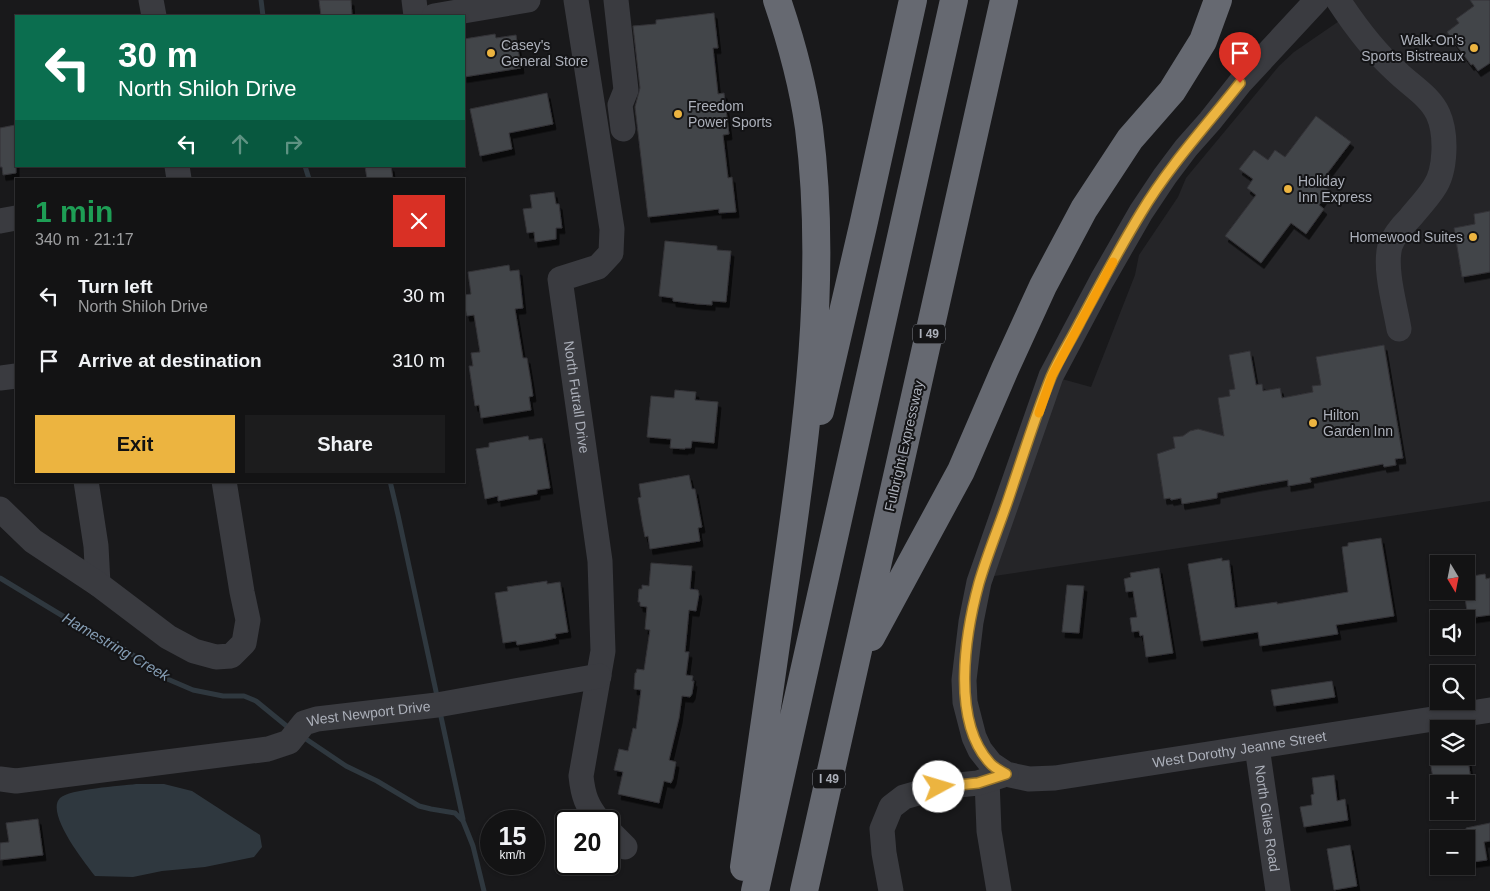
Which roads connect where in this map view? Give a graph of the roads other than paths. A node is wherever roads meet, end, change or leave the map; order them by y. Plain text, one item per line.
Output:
1 (151, 0) edge
2 (414, 0) edge
3 (528, 0) edge
4 (611, 0) edge
5 (616, 0) edge
6 (777, 0) edge
7 (913, 0) edge
8 (954, 0) edge
9 (1004, 0) edge
10 (1218, 0) edge
11 (1317, 0) edge
12 (1338, 0) edge
13 (496, 3) edge
14 (576, 4) edge
15 (454, 10) edge
16 (154, 15) edge
17 (416, 15) edge
18 (623, 129) dead end
19 (15, 218) edge
20 (0, 221) edge
21 (1399, 329) dead end
22 (15, 376) edge
23 (0, 378) edge
24 (86, 483) edge
25 (224, 483) edge
26 (797, 500) junction
27 (0, 509) edge
28 (98, 584) junction
29 (855, 668) junction
30 (599, 676) junction
31 (1490, 710) edge
32 (1257, 747) junction
33 (995, 773) junction
34 (0, 779) edge
35 (591, 810) edge
36 (740, 891) edge
37 (755, 891) edge
38 (804, 891) edge
39 (891, 891) edge
40 (999, 891) edge
41 (1278, 891) edge

1 - 16 street
2 - 17 street
3 - 13 street
4 - 14 street
5 - 18 street
6 - 26 highway
7 - 26 highway
8 - 37 highway
9 - 29 highway, Fulbright Expressway / I 49
10 - 29 highway
11 - 33 street
12 - 21 street
13 - 15 street
14 - 30 street, North Futrall Drive
19 - 20 street
22 - 23 street
24 - 28 street
25 - 28 street
26 - 36 highway
27 - 28 street
29 - 38 highway, Fulbright Expressway / I 49
30 - 34 street, West Newport Drive
30 - 35 street, North Futrall Drive
31 - 32 street, West Dorothy Jeanne Street
32 - 33 street, West Dorothy Jeanne Street
32 - 41 street, North Giles Road
33 - 39 street
33 - 40 street

